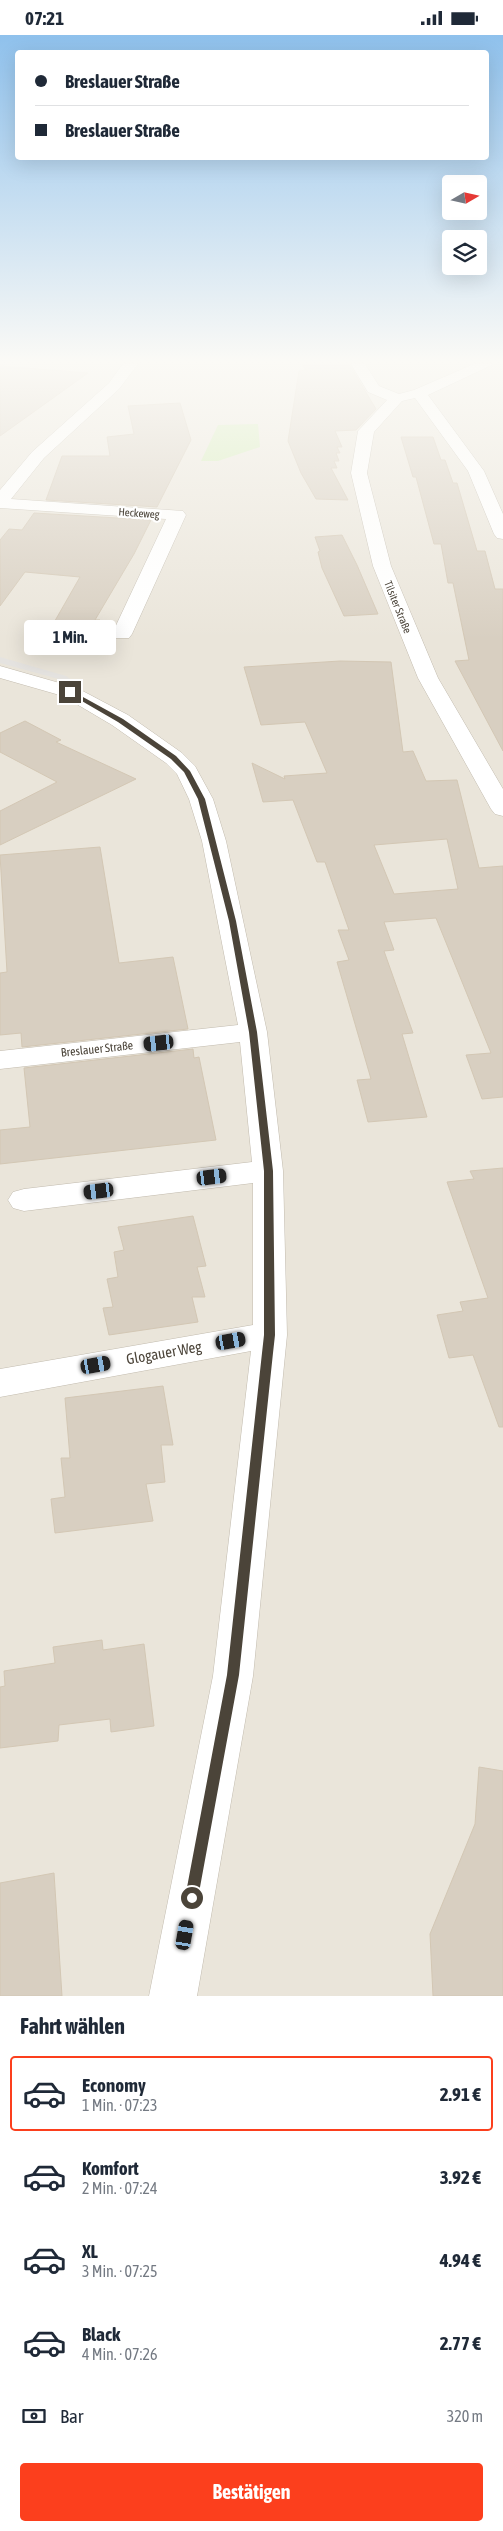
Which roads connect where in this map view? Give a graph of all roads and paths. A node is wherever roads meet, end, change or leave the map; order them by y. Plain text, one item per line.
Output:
1 (38, 456) edge
2 (362, 456) edge
3 (465, 456) edge
4 (0, 502) edge
5 (503, 534) edge
6 (122, 634) dead end
7 (0, 672) edge
8 (503, 809) edge
9 (253, 1032) junction
10 (0, 1059) edge
11 (268, 1171) junction
12 (24, 1200) dead end
13 (270, 1335) junction
14 (0, 1383) edge
15 (172, 1996) edge

1 - 4 street
2 - 8 street, Tilsiter Straße
3 - 5 street
4 - 6 street, Heckeweg
7 - 9 street
9 - 10 street, Breslauer Straße
9 - 11 street
11 - 12 street
11 - 13 street
13 - 14 street, Glogauer Weg
13 - 15 street

